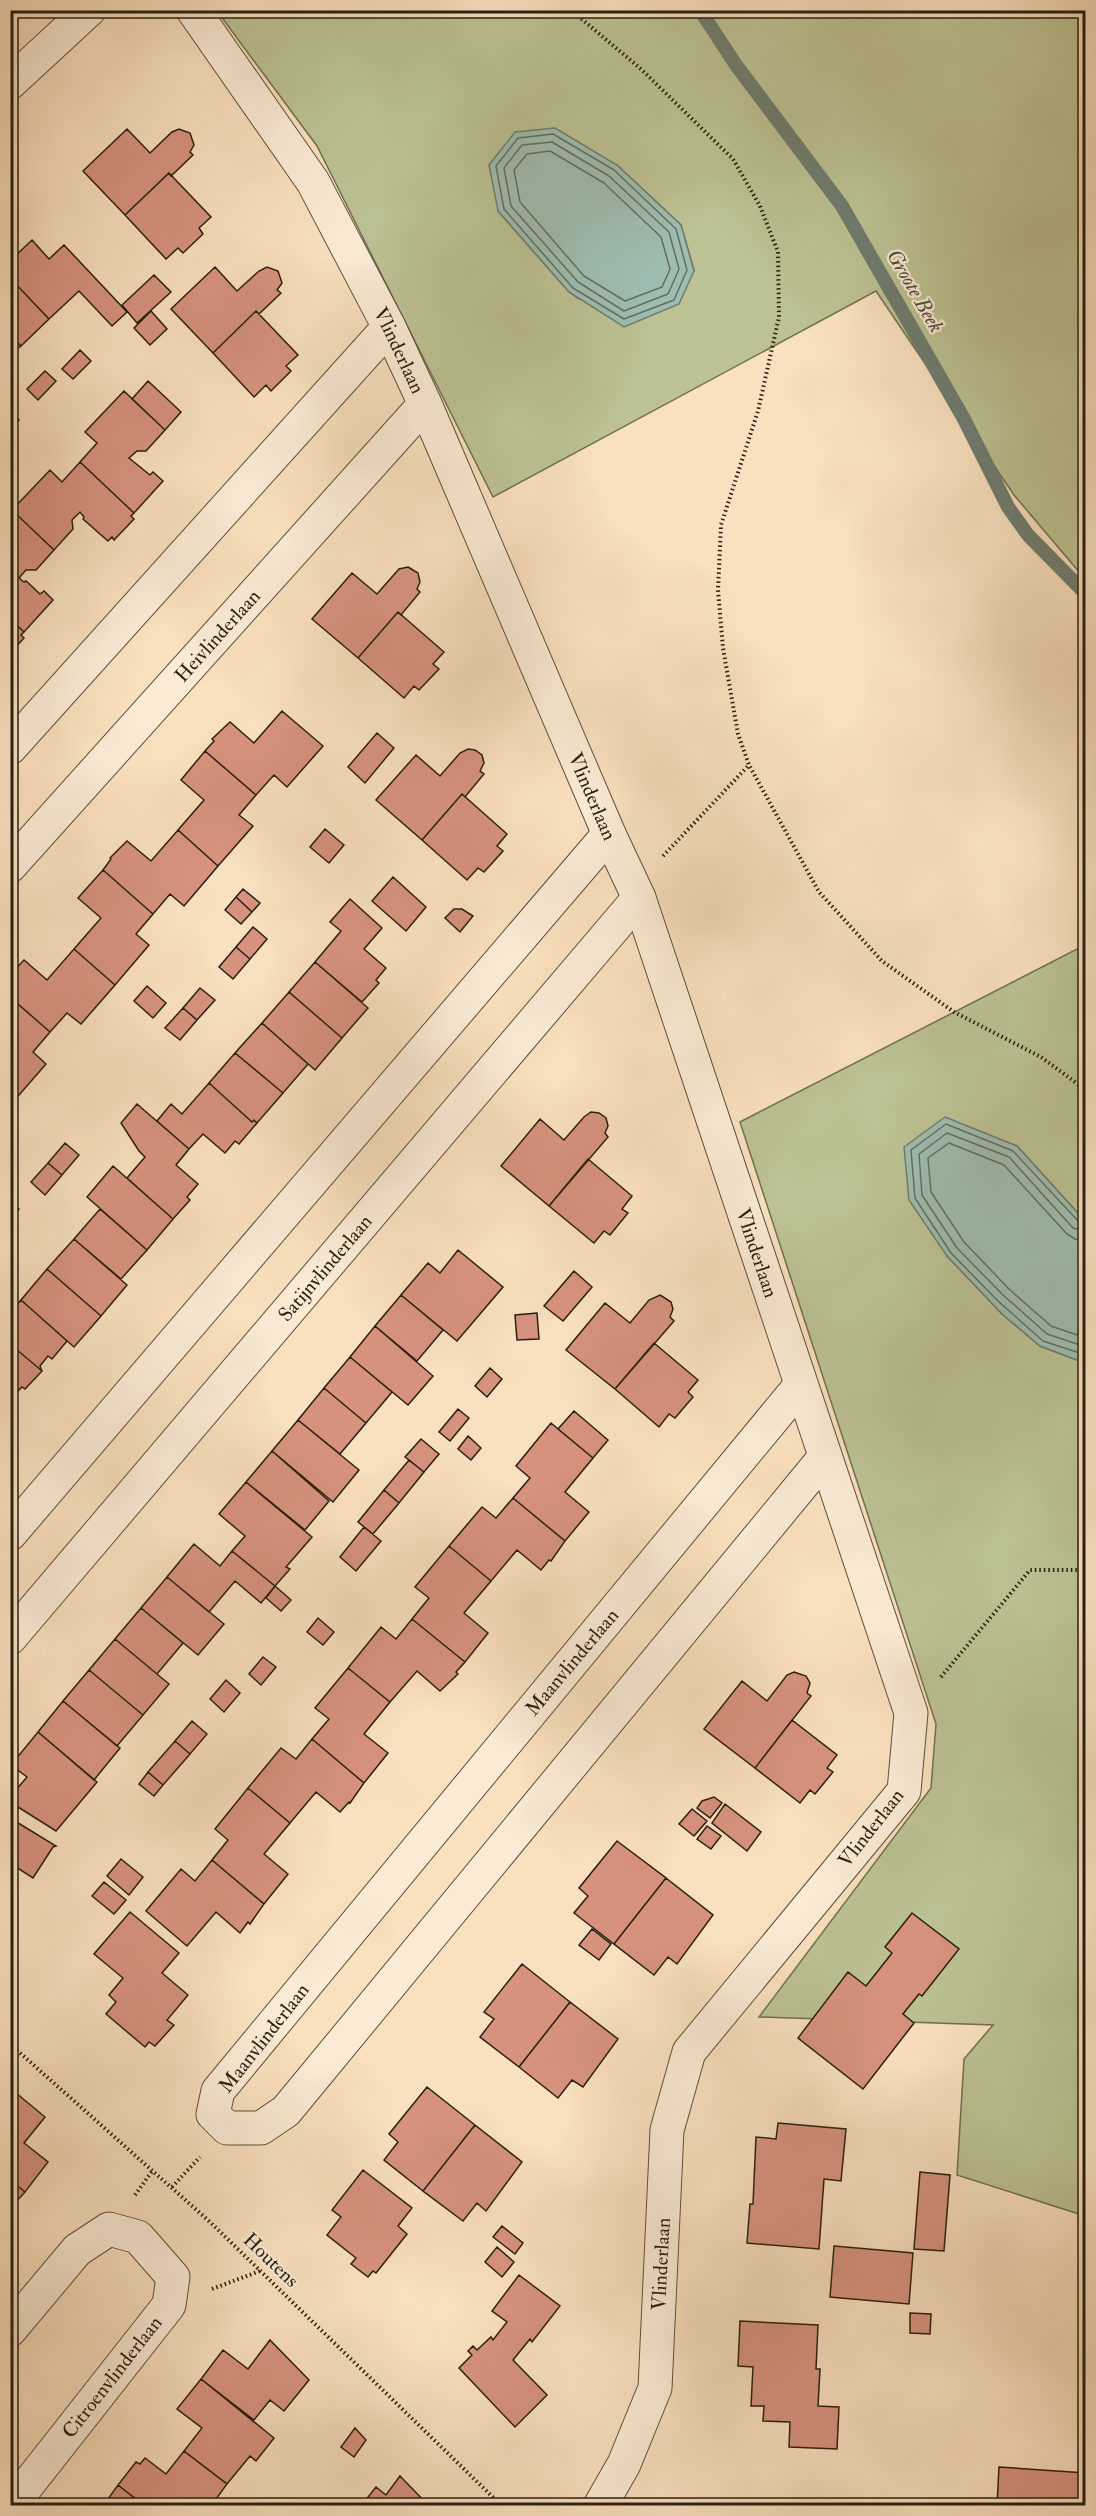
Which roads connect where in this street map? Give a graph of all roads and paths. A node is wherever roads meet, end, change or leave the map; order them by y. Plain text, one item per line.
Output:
1 (89, 10) edge
2 (194, 10) edge
3 (571, 10) edge
4 (10, 83) edge
5 (389, 327) junction
6 (425, 404) junction
7 (10, 748) edge
8 (749, 765) junction
9 (609, 834) junction
10 (10, 866) edge
11 (636, 892) junction
12 (1086, 1090) edge
13 (800, 1386) junction
14 (825, 1457) junction
15 (10, 1534) edge
16 (1086, 1570) edge
17 (10, 1638) edge
18 (911, 1713) junction
19 (10, 2044) edge
20 (10, 2330) edge
21 (10, 2505) edge
22 (502, 2505) edge
23 (600, 2505) edge

1 - 4 street
2 - 5 street, Vlinderlaan
3 - 8 path
5 - 6 street, Vlinderlaan
5 - 7 street
6 - 9 street, Vlinderlaan
6 - 10 street, Heivlinderlaan
8 - 11 path
8 - 12 path
9 - 11 street, Vlinderlaan
9 - 15 street
11 - 13 street, Vlinderlaan
11 - 17 street, Satijnvlinderlaan
13 - 14 street, Vlinderlaan
13 - 14 street, Maanvlinderlaan
14 - 18 street, Vlinderlaan
16 - 18 path
18 - 23 street, Vlinderlaan
19 - 22 path, Houtens
20 - 21 street, Citroenvlinderlaan

